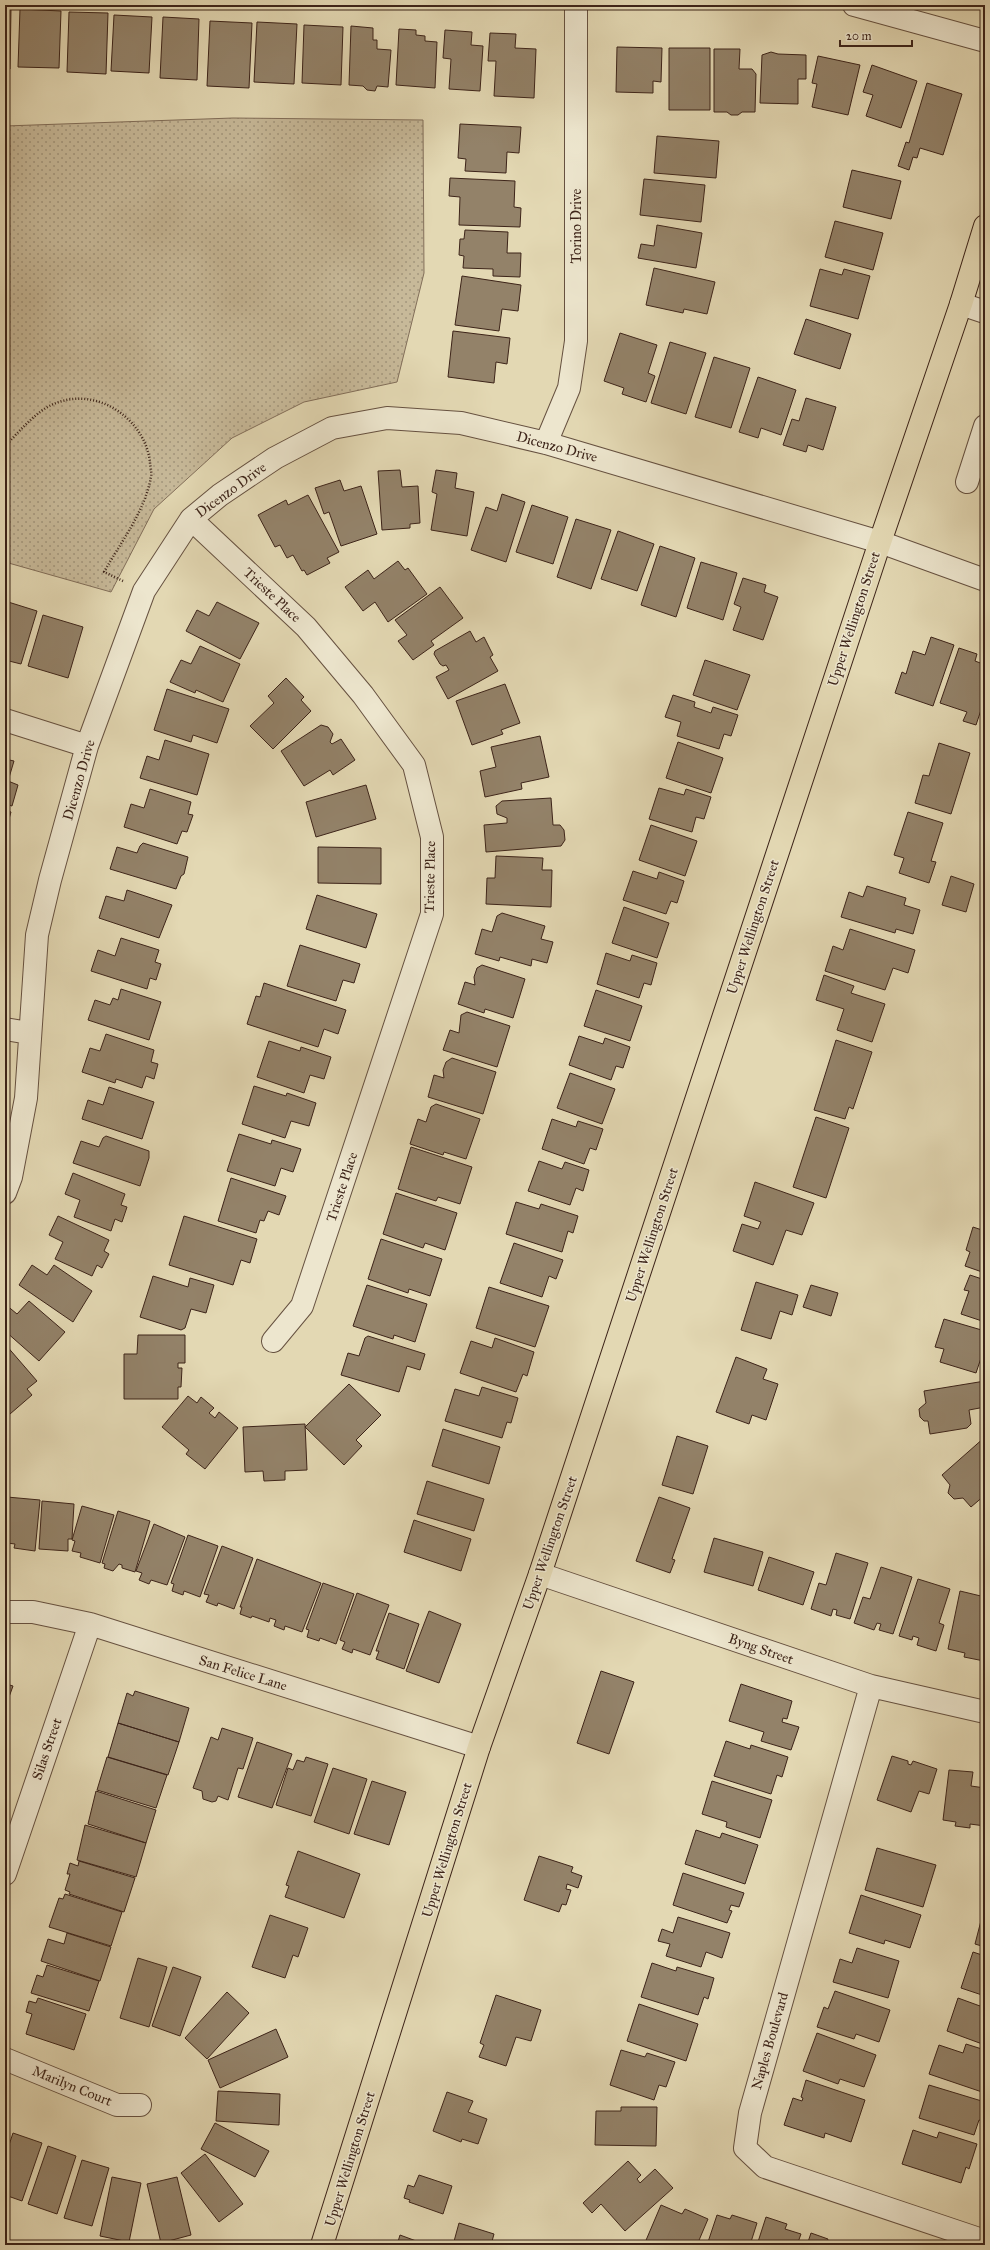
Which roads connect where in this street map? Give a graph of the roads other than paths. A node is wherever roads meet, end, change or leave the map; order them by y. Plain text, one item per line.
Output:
1 (576, 5) edge
2 (854, 5) edge
3 (985, 41) edge
4 (985, 226) edge
5 (961, 304) junction
6 (985, 312) edge
7 (985, 426) edge
8 (546, 443) junction
9 (967, 482) dead end
10 (191, 519) junction
11 (880, 542) junction
12 (985, 580) edge
13 (5, 720) edge
14 (87, 746) junction
15 (5, 1029) edge
16 (29, 1033) junction
17 (5, 1193) edge
18 (273, 1341) dead end
19 (540, 1574) junction
20 (5, 1612) edge
21 (90, 1624) junction
22 (871, 1686) junction
23 (985, 1712) edge
24 (479, 1747) junction
25 (5, 1874) edge
26 (5, 2058) edge
27 (140, 2105) dead end
28 (985, 2241) edge
29 (322, 2245) edge

1 - 8 street, Torino Drive
2 - 3 street
4 - 5 main road, Upper Wellington Street
5 - 6 street
5 - 11 main road, Upper Wellington Street
7 - 9 street
8 - 10 street, Dicenzo Drive
8 - 11 street, Dicenzo Drive
10 - 14 street, Dicenzo Drive
10 - 18 street, Trieste Place
11 - 12 street, Dicenzo Drive
11 - 19 main road, Upper Wellington Street
13 - 14 street
14 - 16 street, Dicenzo Drive
15 - 16 street
16 - 17 street, Dicenzo Drive
19 - 22 street, Byng Street
19 - 24 main road, Upper Wellington Street
20 - 21 street, San Felice Lane
21 - 24 street, San Felice Lane
21 - 25 street, Silas Street
22 - 23 street, Byng Street
22 - 28 street, Naples Boulevard
24 - 29 main road, Upper Wellington Street
26 - 27 street, Marilyn Court

